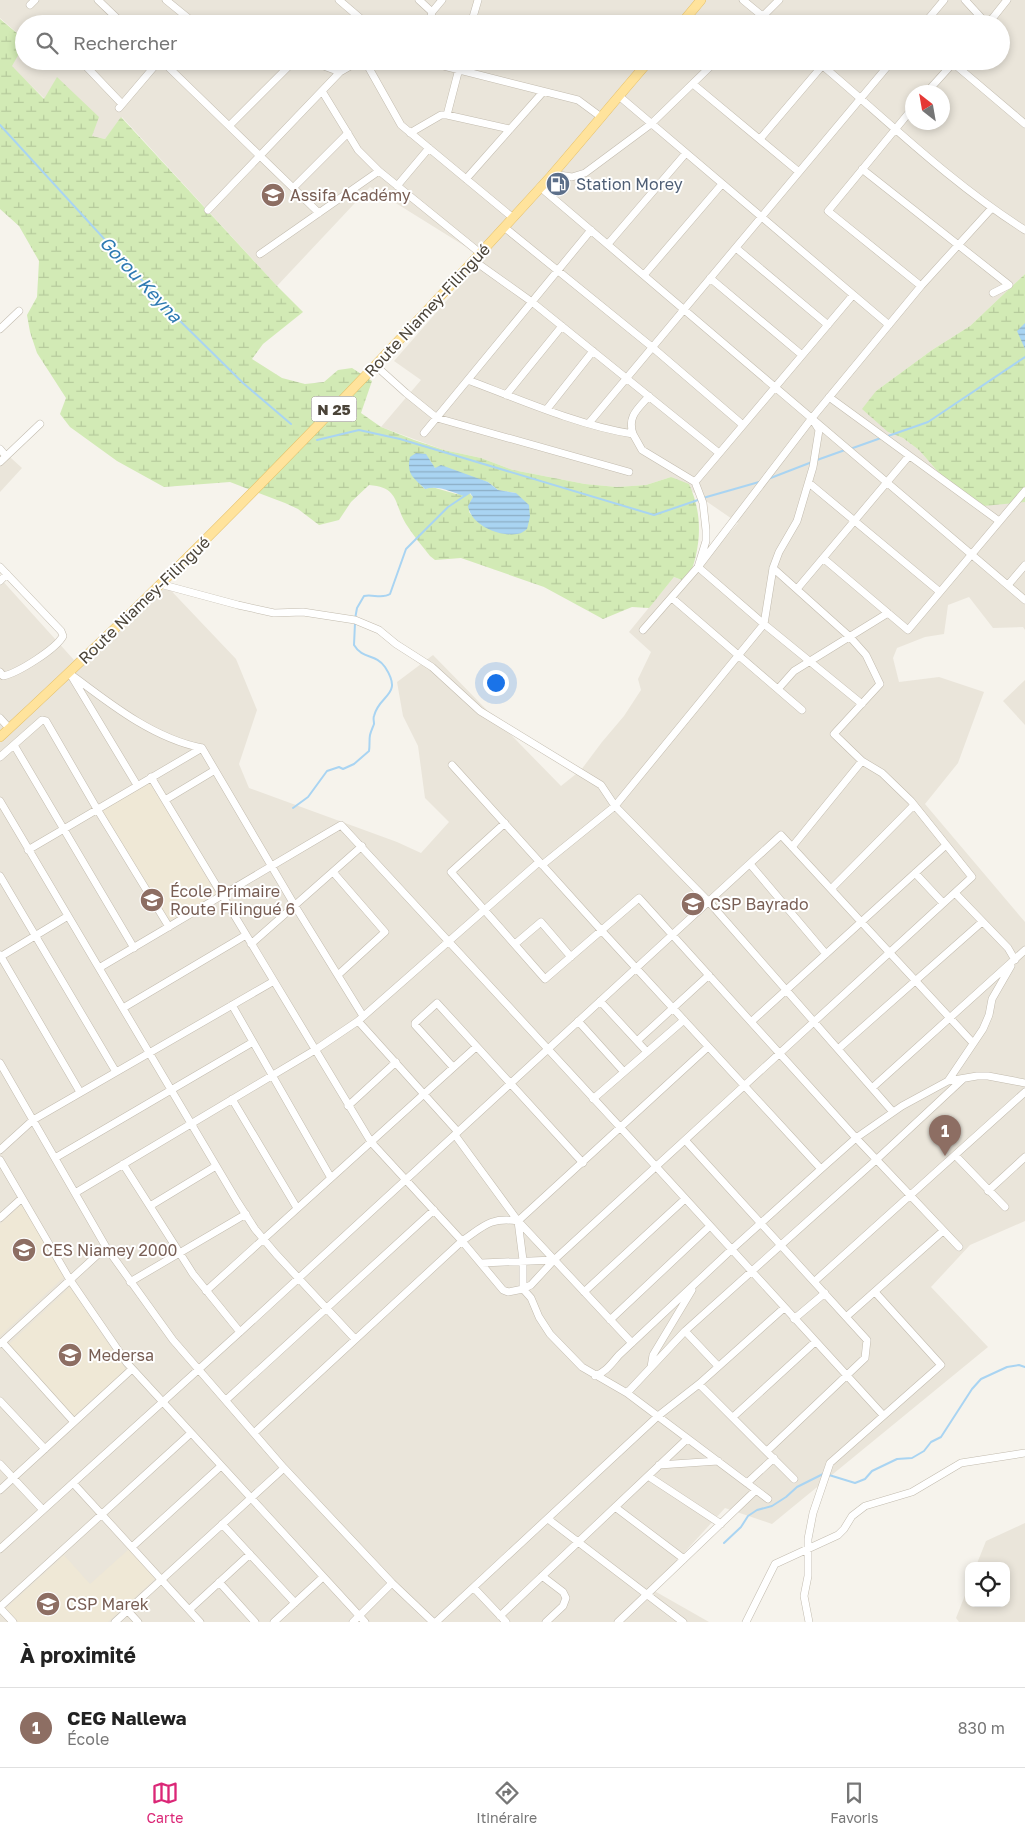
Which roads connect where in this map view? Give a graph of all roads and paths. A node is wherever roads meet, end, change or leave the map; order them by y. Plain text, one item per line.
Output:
1 (98, 0) edge
2 (166, 0) edge
3 (339, 0) edge
4 (419, 0) edge
5 (442, 0) edge
6 (478, 0) edge
7 (702, 0) edge
8 (743, 0) edge
9 (780, 0) edge
10 (944, 0) edge
11 (965, 0) edge
12 (1008, 0) edge
13 (432, 12) junction
14 (114, 15) edge
15 (184, 15) edge
16 (356, 15) edge
17 (431, 15) edge
18 (474, 15) edge
19 (689, 15) edge
20 (762, 15) edge
21 (764, 15) edge
22 (932, 15) edge
23 (979, 15) edge
24 (995, 15) edge
25 (89, 70) edge
26 (152, 70) edge
27 (170, 70) edge
28 (285, 70) edge
29 (335, 70) edge
30 (343, 70) edge
31 (370, 70) edge
32 (459, 70) joint
33 (641, 70) edge
34 (707, 70) edge
35 (815, 70) edge
36 (827, 70) edge
37 (884, 70) edge
38 (947, 70) edge
39 (963, 70) edge
40 (340, 72) junction
41 (692, 84) junction
42 (933, 85) edge
43 (322, 91) junction
44 (544, 92) junction
45 (619, 96) junction
46 (861, 98) junction
47 (446, 115) junction
48 (601, 117) junction
49 (905, 117) edge
50 (651, 124) junction
51 (1025, 124) edge
52 (229, 126) junction
53 (510, 129) junction
54 (895, 129) junction
55 (348, 133) junction
56 (410, 133) junction
57 (760, 139) junction
58 (429, 148) junction
59 (686, 153) junction
60 (260, 156) junction
61 (862, 169) junction
62 (379, 171) junction
63 (799, 172) junction
64 (552, 174) junction
65 (466, 179) junction
66 (722, 184) junction
67 (397, 186) junction
68 (540, 187) junction
69 (293, 188) junction
70 (991, 209) junction
71 (208, 210) dead end
72 (319, 212) junction
73 (512, 217) junction
74 (761, 217) junction
75 (504, 227) junction
76 (591, 230) junction
77 (1025, 230) edge
78 (608, 244) junction
79 (957, 244) junction
80 (736, 248) junction
81 (480, 253) junction
82 (260, 254) dead end
83 (473, 260) junction
84 (558, 270) junction
85 (644, 275) junction
86 (710, 278) junction
87 (921, 286) junction
88 (993, 293) dead end
89 (853, 295) junction
90 (532, 302) junction
91 (684, 309) junction
92 (19, 311) dead end
93 (828, 325) junction
94 (889, 325) junction
95 (562, 326) junction
96 (0, 329) edge
97 (652, 347) junction
98 (593, 351) junction
99 (802, 355) junction
100 (376, 366) junction
101 (626, 378) junction
102 (468, 380) junction
103 (775, 387) junction
104 (506, 395) junction
105 (648, 396) junction
106 (829, 397) junction
107 (546, 409) junction
108 (436, 418) junction
109 (812, 418) junction
110 (588, 423) junction
111 (40, 424) dead end
112 (743, 424) junction
113 (424, 432) dead end
114 (633, 434) junction
115 (0, 449) edge
116 (719, 453) junction
117 (6, 456) junction
118 (909, 456) junction
119 (0, 462) edge
120 (629, 472) dead end
121 (694, 482) junction
122 (887, 482) junction
123 (809, 483) junction
124 (1025, 490) edge
125 (854, 520) junction
126 (999, 521) junction
127 (972, 554) junction
128 (823, 558) junction
129 (1025, 565) edge
130 (0, 567) edge
131 (698, 567) junction
132 (773, 568) junction
133 (7, 574) junction
134 (0, 581) edge
135 (160, 584) junction
136 (1008, 585) junction
137 (797, 589) junction
138 (940, 592) junction
139 (672, 598) junction
140 (1025, 600) edge
141 (888, 613) junction
142 (764, 624) junction
143 (643, 630) dead end
144 (850, 637) junction
145 (738, 655) junction
146 (810, 662) junction
147 (0, 672) edge
148 (69, 673) junction
149 (778, 689) junction
150 (862, 704) junction
151 (802, 710) dead end
152 (0, 718) edge
153 (9, 728) junction
154 (0, 737) edge
155 (14, 745) junction
156 (202, 748) junction
157 (0, 756) edge
158 (862, 761) junction
159 (452, 765) dead end
160 (216, 770) junction
161 (151, 777) junction
162 (137, 785) junction
163 (165, 800) junction
164 (0, 802) edge
165 (914, 805) junction
166 (615, 806) junction
167 (97, 809) junction
168 (505, 823) junction
169 (63, 829) junction
170 (946, 845) junction
171 (362, 846) junction
172 (792, 847) junction
173 (28, 850) junction
174 (540, 863) junction
175 (750, 864) junction
176 (271, 866) junction
177 (333, 872) junction
178 (915, 874) junction
179 (0, 876) edge
180 (831, 889) junction
181 (955, 893) junction
182 (222, 895) junction
183 (709, 902) junction
184 (943, 903) junction
185 (295, 906) junction
186 (484, 909) junction
187 (68, 916) junction
188 (862, 922) junction
189 (982, 922) junction
190 (169, 927) junction
191 (601, 930) junction
192 (36, 935) junction
193 (246, 935) junction
194 (672, 935) junction
195 (447, 942) junction
196 (251, 944) junction
197 (515, 944) junction
198 (134, 948) junction
199 (1025, 950) edge
200 (890, 952) junction
201 (826, 954) junction
202 (0, 956) edge
203 (571, 956) junction
204 (1014, 960) junction
205 (99, 968) junction
206 (636, 968) junction
207 (338, 975) junction
208 (709, 975) junction
209 (916, 980) junction
210 (274, 981) junction
211 (786, 990) junction
212 (600, 1001) junction
213 (232, 1005) junction
214 (123, 1008) junction
215 (673, 1008) junction
216 (361, 1018) junction
217 (950, 1018) junction
218 (684, 1020) junction
219 (578, 1021) junction
220 (751, 1022) junction
221 (814, 1022) junction
222 (637, 1041) junction
223 (253, 1042) junction
224 (973, 1043) junction
225 (476, 1046) junction
226 (708, 1047) junction
227 (838, 1049) junction
228 (315, 1050) junction
229 (548, 1050) junction
230 (149, 1052) junction
231 (647, 1052) junction
232 (780, 1053) junction
233 (396, 1062) junction
234 (0, 1063) edge
235 (454, 1067) junction
236 (116, 1072) junction
237 (624, 1072) junction
238 (272, 1075) junction
239 (963, 1078) junction
240 (948, 1081) junction
241 (1025, 1083) edge
242 (510, 1084) junction
243 (744, 1086) junction
244 (872, 1088) junction
245 (172, 1090) junction
246 (80, 1092) junction
247 (1025, 1092) edge
248 (424, 1094) junction
249 (232, 1099) junction
250 (593, 1099) junction
251 (348, 1106) junction
252 (893, 1112) junction
253 (32, 1120) junction
254 (191, 1123) junction
255 (620, 1127) junction
256 (457, 1133) junction
257 (856, 1138) junction
258 (685, 1140) junction
259 (370, 1142) junction
260 (0, 1150) edge
261 (955, 1155) junction
262 (55, 1158) junction
263 (1025, 1158) edge
264 (0, 1160) edge
265 (876, 1160) junction
266 (583, 1162) junction
267 (123, 1164) junction
268 (216, 1166) junction
269 (656, 1166) junction
270 (821, 1169) junction
271 (331, 1178) junction
272 (406, 1180) junction
273 (988, 1191) junction
274 (75, 1193) junction
275 (910, 1196) junction
276 (22, 1198) junction
277 (685, 1198) junction
278 (150, 1206) junction
279 (1005, 1207) dead end
280 (297, 1208) junction
281 (434, 1210) junction
282 (246, 1214) junction
283 (0, 1218) edge
284 (518, 1221) junction
285 (760, 1224) junction
286 (710, 1226) junction
287 (943, 1231) junction
288 (263, 1239) junction
289 (462, 1241) junction
290 (780, 1245) junction
291 (106, 1247) junction
292 (959, 1247) dead end
293 (731, 1250) junction
294 (180, 1253) junction
295 (523, 1260) junction
296 (554, 1260) junction
297 (482, 1263) junction
298 (751, 1272) junction
299 (298, 1278) junction
300 (70, 1280) junction
301 (814, 1281) junction
302 (130, 1282) junction
303 (696, 1283) junction
304 (523, 1289) junction
305 (206, 1291) junction
306 (584, 1292) junction
307 (875, 1292) junction
308 (825, 1293) junction
309 (784, 1308) junction
310 (327, 1309) junction
311 (846, 1317) junction
312 (794, 1319) junction
313 (610, 1320) junction
314 (685, 1331) junction
315 (240, 1332) junction
316 (355, 1339) junction
317 (815, 1342) junction
318 (1, 1343) edge
319 (632, 1343) junction
320 (718, 1366) junction
321 (651, 1367) junction
322 (199, 1368) junction
323 (132, 1369) junction
324 (595, 1376) junction
325 (846, 1376) junction
326 (699, 1384) junction
327 (627, 1393) junction
328 (0, 1400) edge
329 (226, 1400) junction
330 (162, 1401) junction
331 (883, 1415) junction
332 (658, 1416) junction
333 (733, 1417) junction
334 (74, 1422) junction
335 (191, 1433) junction
336 (254, 1433) junction
337 (687, 1439) junction
338 (44, 1449) junction
339 (766, 1451) junction
340 (1025, 1453) edge
341 (774, 1458) junction
342 (718, 1462) junction
343 (0, 1464) edge
344 (659, 1465) junction
345 (221, 1466) junction
346 (284, 1468) junction
347 (648, 1476) junction
348 (13, 1478) junction
349 (794, 1479) dead end
350 (72, 1483) junction
351 (747, 1484) junction
352 (0, 1490) edge
353 (756, 1490) junction
354 (251, 1498) junction
355 (768, 1499) dead end
356 (615, 1507) junction
357 (42, 1510) junction
358 (102, 1514) junction
359 (548, 1519) junction
360 (222, 1524) junction
361 (721, 1524) junction
362 (578, 1542) junction
363 (132, 1547) junction
364 (0, 1549) edge
365 (808, 1549) junction
366 (250, 1554) junction
367 (684, 1559) junction
368 (542, 1576) junction
369 (323, 1577) junction
370 (162, 1580) junction
371 (219, 1582) junction
372 (392, 1583) junction
373 (474, 1588) junction
374 (647, 1594) junction
375 (294, 1603) junction
376 (0, 1608) edge
377 (128, 1610) junction
378 (189, 1610) junction
379 (359, 1616) junction
380 (500, 1616) junction
381 (12, 1622) edge
382 (115, 1622) edge
383 (138, 1622) edge
384 (200, 1622) edge
385 (255, 1622) edge
386 (274, 1622) edge
387 (353, 1622) edge
388 (365, 1622) edge
389 (435, 1622) edge
390 (506, 1622) edge
391 (546, 1622) edge
392 (618, 1622) edge
393 (683, 1622) edge
394 (746, 1622) edge
395 (809, 1622) edge

1 - 14 street
2 - 15 street
3 - 16 street
4 - 13 street
5 - 13 street
6 - 18 street
7 - 19 main road
8 - 20 street
9 - 21 street
10 - 22 street
11 - 23 street
12 - 24 street
13 - 17 street
25 - 26 street
27 - 52 street
28 - 52 street
29 - 40 street
30 - 40 street
31 - 56 street
32 - 44 street
32 - 47 street
33 - 45 main road, Route Niamey-Filingué / N 25
34 - 41 street
35 - 57 street
36 - 46 street
37 - 46 street
38 - 42 street
39 - 51 street
40 - 43 street
41 - 50 street
41 - 57 street
43 - 55 street
43 - 60 street
44 - 48 street
44 - 53 street
45 - 48 main road, Route Niamey-Filingué / N 25
45 - 50 street
46 - 54 street
46 - 63 street
47 - 53 street
47 - 56 street
48 - 64 main road, Route Niamey-Filingué / N 25
49 - 54 street
50 - 59 street
50 - 64 street
52 - 60 street
53 - 65 street
54 - 61 street
54 - 70 street
55 - 62 street
55 - 69 street
56 - 58 street
57 - 63 street
58 - 65 street
58 - 67 street
59 - 66 street
59 - 78 street
60 - 69 street
60 - 71 street
61 - 79 street
61 - 87 street
62 - 67 street
62 - 72 street
63 - 74 street
64 - 68 main road, Route Niamey-Filingué / N 25
65 - 73 street
66 - 74 street
66 - 85 street
67 - 81 street
68 - 73 main road, Route Niamey-Filingué / N 25
68 - 76 street
69 - 72 street
70 - 77 street
70 - 79 street
72 - 82 street
73 - 75 main road, Route Niamey-Filingué / N 25
74 - 80 street
74 - 89 street
75 - 81 main road, Route Niamey-Filingué / N 25
75 - 84 street
76 - 78 street
76 - 84 street
78 - 85 street
79 - 87 street
79 - 88 street
80 - 86 street
80 - 93 street
81 - 83 main road, Route Niamey-Filingué / N 25
83 - 90 street
83 - 100 main road, Route Niamey-Filingué / N 25
84 - 90 street
84 - 97 street
85 - 91 street
86 - 91 street
86 - 99 street
87 - 94 street
89 - 93 street
89 - 94 street
90 - 95 street
90 - 102 street
91 - 97 street
91 - 103 street
92 - 96 street
93 - 99 street
94 - 106 street
95 - 98 street
95 - 104 street
97 - 101 street
97 - 112 street
98 - 101 street
98 - 107 street
99 - 103 street
100 - 108 street
100 - 135 main road, Route Niamey-Filingué / N 25
101 - 105 street
101 - 110 street
102 - 104 street
102 - 108 street
103 - 109 street
103 - 112 street
104 - 107 street
105 - 114 street
105 - 116 street
106 - 109 street
106 - 118 street
107 - 110 street
108 - 113 street
108 - 120 street
109 - 122 street
109 - 123 street
109 - 131 street
110 - 114 street
111 - 117 street
112 - 116 street
114 - 121 street
115 - 117 street
116 - 121 street
117 - 119 street
118 - 122 street
118 - 126 street
121 - 131 street
122 - 125 street
122 - 127 street
123 - 125 street
123 - 132 street
124 - 126 street
125 - 128 street
125 - 138 street
126 - 127 street
127 - 136 street
127 - 138 street
128 - 137 street
128 - 141 street
129 - 136 street
130 - 133 street
131 - 139 street
131 - 142 street
132 - 137 street
132 - 142 street
133 - 134 street
133 - 147 street
135 - 148 main road, Route Niamey-Filingué / N 25
135 - 166 street
136 - 140 street
137 - 144 street
138 - 141 street
139 - 143 street
139 - 145 street
141 - 144 street
142 - 145 street
142 - 146 street
144 - 146 street
144 - 150 street
145 - 149 street
145 - 166 street
146 - 149 street
146 - 150 street
148 - 153 main road, Route Niamey-Filingué / N 25
148 - 156 street
148 - 162 street
149 - 151 street
150 - 158 street
152 - 153 street
153 - 154 main road, Route Niamey-Filingué / N 25
155 - 157 street
155 - 167 street
155 - 169 street
156 - 160 street
156 - 161 street
158 - 165 street
158 - 172 street
159 - 168 street
160 - 163 street
160 - 176 street
161 - 162 street
161 - 163 street
162 - 167 street
163 - 182 street
164 - 173 street
165 - 170 street
165 - 180 street
166 - 174 street
166 - 183 street
167 - 169 street
167 - 190 street
168 - 174 street
168 - 186 street
169 - 173 street
169 - 198 street
170 - 178 street
170 - 181 street
171 - 176 street
171 - 177 street
171 - 195 street
172 - 175 street
172 - 180 street
173 - 187 street
174 - 186 street
174 - 191 street
175 - 183 street
175 - 201 street
176 - 182 street
176 - 185 street
177 - 185 street
177 - 207 street
178 - 184 street
178 - 188 street
179 - 192 street
180 - 188 street
181 - 184 street
181 - 189 street
182 - 190 street
182 - 193 street
183 - 194 street
183 - 211 street
184 - 200 street
185 - 196 street
185 - 207 street
186 - 195 street
186 - 197 street
187 - 192 street
187 - 205 street
188 - 200 street
188 - 201 street
189 - 204 street
189 - 209 street
190 - 198 street
191 - 194 street
191 - 203 street
191 - 206 street
192 - 202 street
192 - 236 street
193 - 196 street
193 - 214 street
194 - 206 street
194 - 208 street
195 - 216 street
195 - 229 street
196 - 210 street
197 - 203 street
197 - 203 street
198 - 205 street
199 - 204 street
200 - 209 street
200 - 221 street
201 - 211 street
202 - 246 street
204 - 217 street
204 - 224 street
205 - 214 street
206 - 212 street
206 - 215 street
207 - 216 street
208 - 215 street
208 - 220 street
209 - 217 street
209 - 227 street
210 - 213 street
210 - 228 street
211 - 220 street
211 - 221 street
212 - 219 street
212 - 222 street
213 - 223 street
213 - 230 street
214 - 230 street
215 - 218 street
215 - 222 street
216 - 228 street
216 - 233 street
217 - 224 street
217 - 244 street
218 - 226 street
218 - 231 street
219 - 229 street
219 - 237 street
220 - 232 street
221 - 227 street
221 - 232 street
222 - 231 street
223 - 238 street
223 - 245 street
224 - 240 street
225 - 235 street
225 - 235 street
225 - 242 street
226 - 243 street
226 - 255 street
227 - 244 street
228 - 238 street
228 - 251 street
229 - 242 street
229 - 250 street
230 - 236 street
230 - 245 street
231 - 237 street
232 - 243 street
232 - 257 street
233 - 248 street
233 - 251 street
234 - 253 street
235 - 248 street
236 - 246 street
237 - 250 street
238 - 249 street
238 - 271 street
239 - 240 street
239 - 241 street
239 - 265 street
240 - 252 street
242 - 256 street
242 - 266 street
243 - 258 street
243 - 270 street
244 - 252 street
245 - 254 street
245 - 262 street
246 - 253 street
247 - 261 street
248 - 256 street
248 - 259 street
249 - 254 street
249 - 280 street
250 - 255 street
251 - 259 street
252 - 257 street
253 - 260 street
253 - 262 street
254 - 267 street
254 - 268 street
255 - 266 street
255 - 269 street
256 - 272 street
256 - 284 street
257 - 265 street
257 - 270 street
258 - 269 street
258 - 285 street
259 - 271 street
259 - 272 street
261 - 273 street
261 - 275 street
262 - 274 street
263 - 273 street
264 - 276 street
265 - 275 street
265 - 290 street
266 - 284 street
267 - 274 street
267 - 278 street
268 - 278 street
268 - 282 street
269 - 277 street
269 - 296 street
270 - 285 street
271 - 280 street
272 - 281 street
272 - 299 street
273 - 279 street
274 - 291 street
275 - 287 street
275 - 301 street
276 - 283 street
276 - 300 street
277 - 286 street
277 - 306 street
278 - 294 street
280 - 288 street
281 - 289 street
281 - 310 street
282 - 288 street
282 - 294 street
284 - 289 street
284 - 295 street
284 - 296 street
285 - 290 street
285 - 293 street
286 - 293 street
286 - 313 street
287 - 292 street
287 - 307 street
288 - 299 street
288 - 305 street
289 - 297 street
289 - 316 street
290 - 298 street
290 - 301 street
291 - 300 street
291 - 302 street
293 - 298 street
293 - 303 street
294 - 302 street
294 - 305 street
295 - 296 street
295 - 297 street
295 - 304 street
296 - 304 street
296 - 306 street
297 - 304 street
298 - 309 street
298 - 314 street
299 - 310 street
299 - 315 street
300 - 318 street
300 - 323 street
301 - 308 street
302 - 322 street
303 - 319 street
303 - 321 street
304 - 324 street
305 - 315 street
306 - 313 street
307 - 311 street
307 - 331 street
308 - 311 street
308 - 312 street
309 - 312 street
309 - 320 street
310 - 316 street
310 - 329 street
311 - 325 street
312 - 317 street
313 - 319 street
314 - 320 street
314 - 321 street
315 - 322 street
316 - 336 street
317 - 325 street
317 - 333 street
318 - 334 street
319 - 324 street
320 - 326 street
321 - 327 street
322 - 329 street
322 - 330 street
323 - 330 street
323 - 334 street
324 - 327 street
325 - 331 street
325 - 339 street
326 - 332 street
326 - 333 street
327 - 332 street
328 - 338 street
329 - 336 street
330 - 335 street
330 - 350 street
331 - 365 street
332 - 337 street
332 - 359 street
333 - 339 street
334 - 338 street
335 - 345 street
335 - 358 street
336 - 346 street
337 - 342 street
337 - 344 street
338 - 348 street
339 - 341 street
340 - 365 street
341 - 349 street
341 - 351 street
342 - 344 street
342 - 351 street
343 - 348 street
344 - 347 street
345 - 354 street
345 - 363 street
346 - 354 street
346 - 372 street
347 - 356 street
347 - 361 street
348 - 352 street
348 - 357 street
350 - 357 street
350 - 358 street
351 - 353 street
353 - 355 street
353 - 361 street
354 - 360 street
354 - 369 street
356 - 362 street
356 - 367 street
357 - 364 street
358 - 363 street
358 - 376 street
359 - 362 street
359 - 373 street
360 - 366 street
360 - 370 street
361 - 367 street
362 - 368 street
362 - 374 street
363 - 370 street
365 - 394 street
365 - 395 street
366 - 371 street
366 - 375 street
367 - 374 street
368 - 380 street
368 - 391 street
369 - 375 street
369 - 379 street
370 - 377 street
370 - 378 street
371 - 378 street
371 - 385 street
372 - 379 street
372 - 389 street
373 - 380 street
373 - 389 street
374 - 392 street
374 - 393 street
375 - 386 street
376 - 381 street
377 - 382 street
377 - 383 street
378 - 384 street
379 - 387 street
379 - 388 street
380 - 390 street

